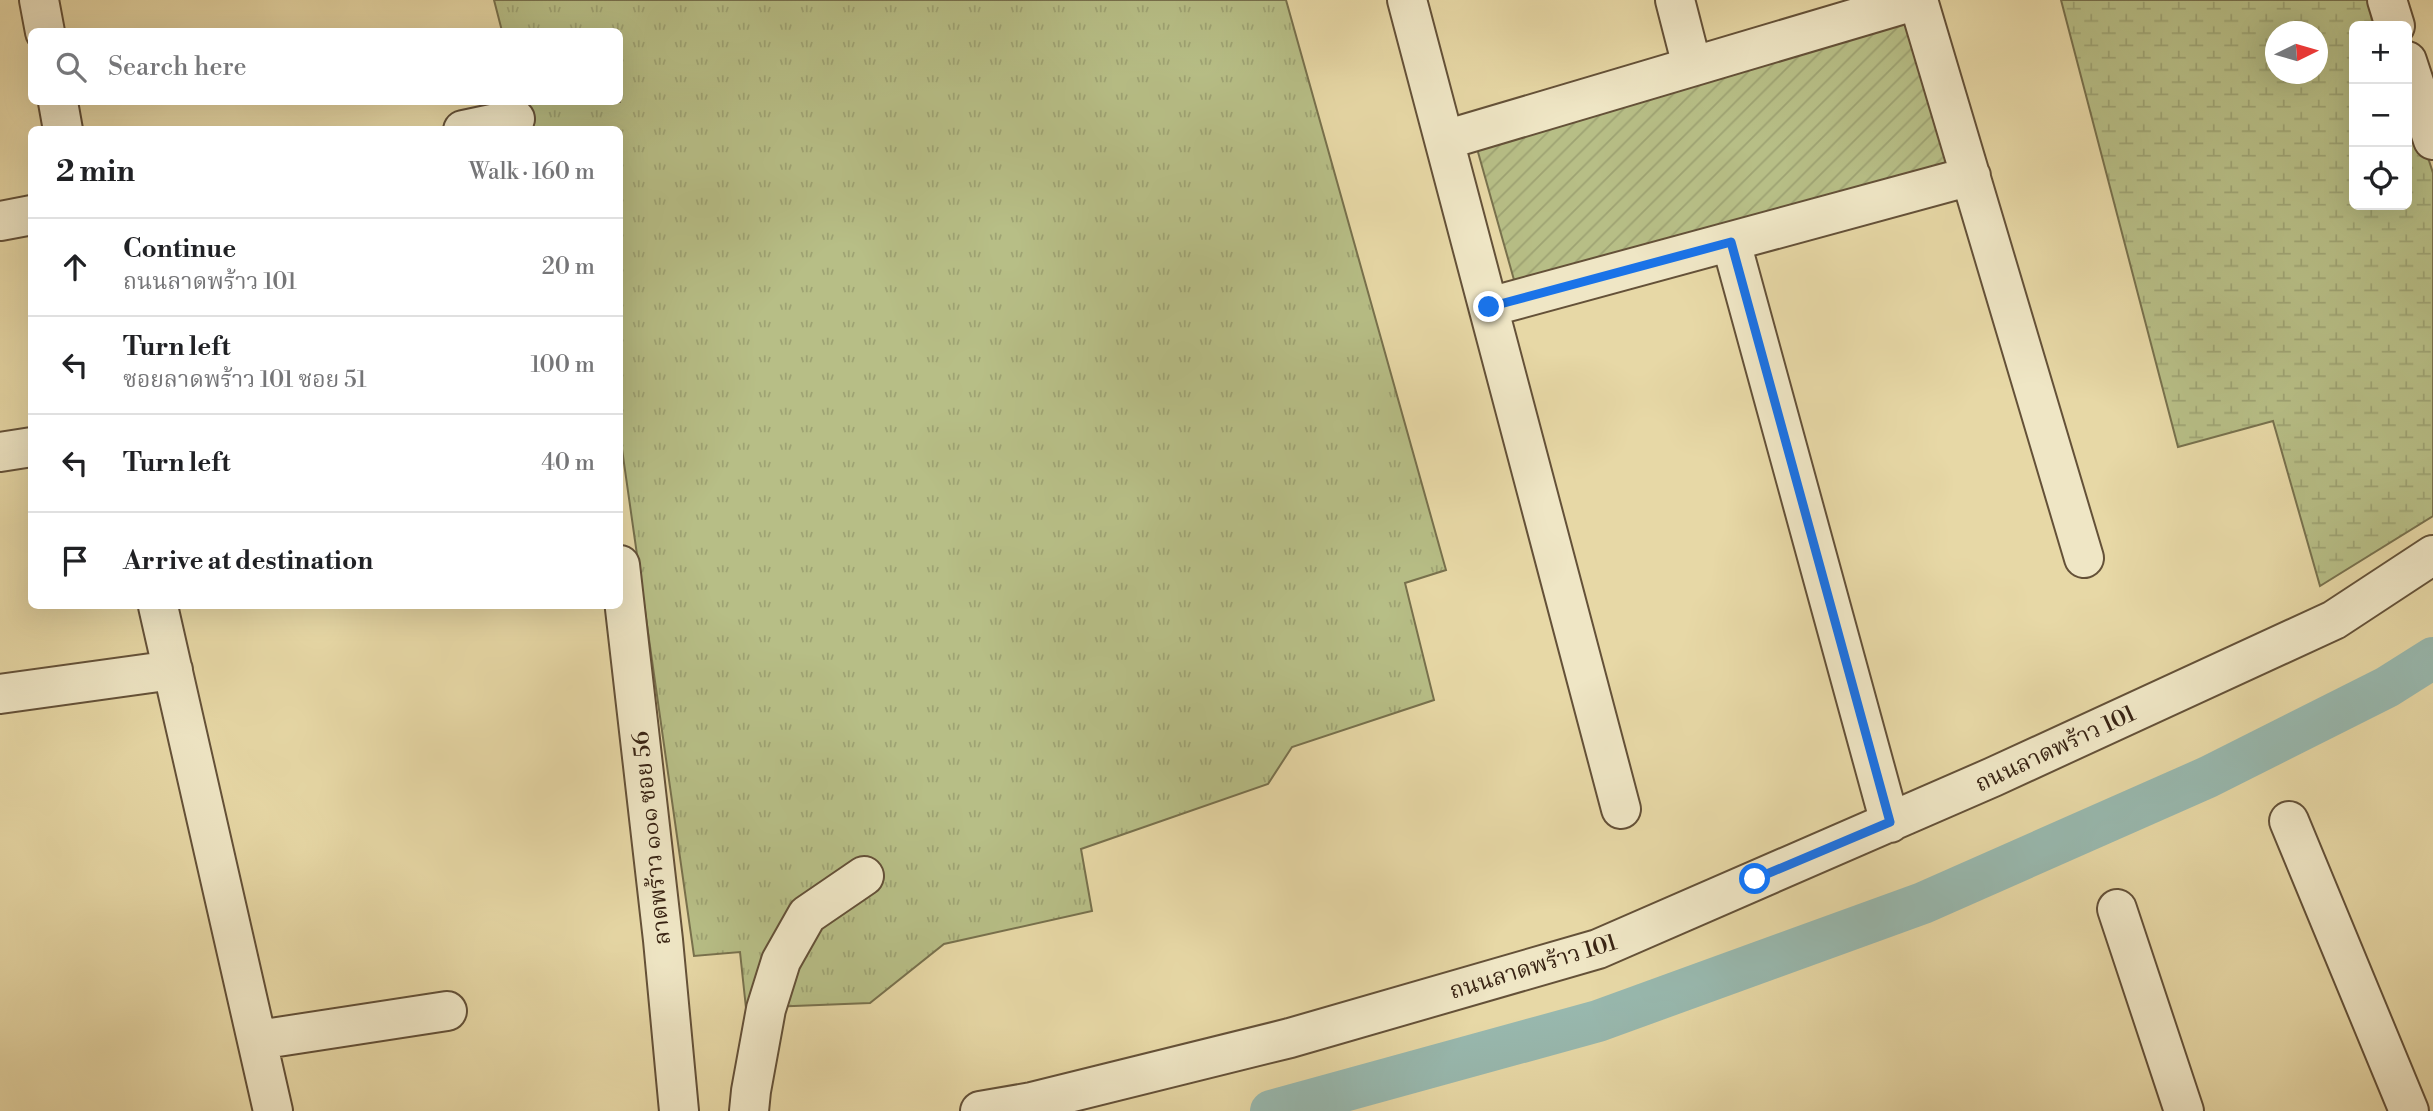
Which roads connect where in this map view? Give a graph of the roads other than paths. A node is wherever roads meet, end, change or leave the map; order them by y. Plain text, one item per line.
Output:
1 (39, 0) edge
2 (1407, 0) edge
3 (1675, 0) edge
4 (1918, 0) edge
5 (2387, 0) edge
6 (2393, 21) edge
7 (44, 28) edge
8 (1692, 66) junction
9 (2412, 76) edge
10 (59, 105) edge
11 (515, 119) dead end
12 (63, 126) edge
13 (482, 126) edge
14 (1445, 140) junction
15 (2433, 140) edge
16 (1971, 176) junction
17 (28, 216) edge
18 (0, 221) edge
19 (1731, 242) junction
20 (1489, 307) junction
21 (28, 448) edge
22 (0, 452) edge
23 (2433, 555) edge
24 (2084, 558) dead end
25 (623, 591) edge
26 (159, 609) edge
27 (173, 670) junction
28 (0, 694) edge
29 (1621, 809) dead end
30 (2289, 821) dead end
31 (1890, 822) junction
32 (864, 876) dead end
33 (2117, 909) dead end
34 (447, 1011) dead end
35 (258, 1040) junction
36 (273, 1111) edge
37 (679, 1111) edge
38 (750, 1111) edge
39 (980, 1111) edge
40 (2183, 1111) edge
41 (2409, 1111) edge

1 - 7 street
2 - 14 street
3 - 8 street
4 - 8 street
4 - 16 street
5 - 6 street
8 - 14 street
9 - 15 street
10 - 12 street
11 - 13 street
14 - 20 street
16 - 19 street
16 - 24 street
17 - 18 street
19 - 20 street
19 - 31 street
20 - 29 street
21 - 22 street
23 - 31 street, ถนนลาดพร้าว 101
25 - 37 street, ลาดพร้าว ๑๐๑ ซอย 56
26 - 27 street
27 - 28 street
27 - 35 street
30 - 41 street
31 - 39 street, ถนนลาดพร้าว 101
32 - 38 street
33 - 40 street
34 - 35 street
35 - 36 street

